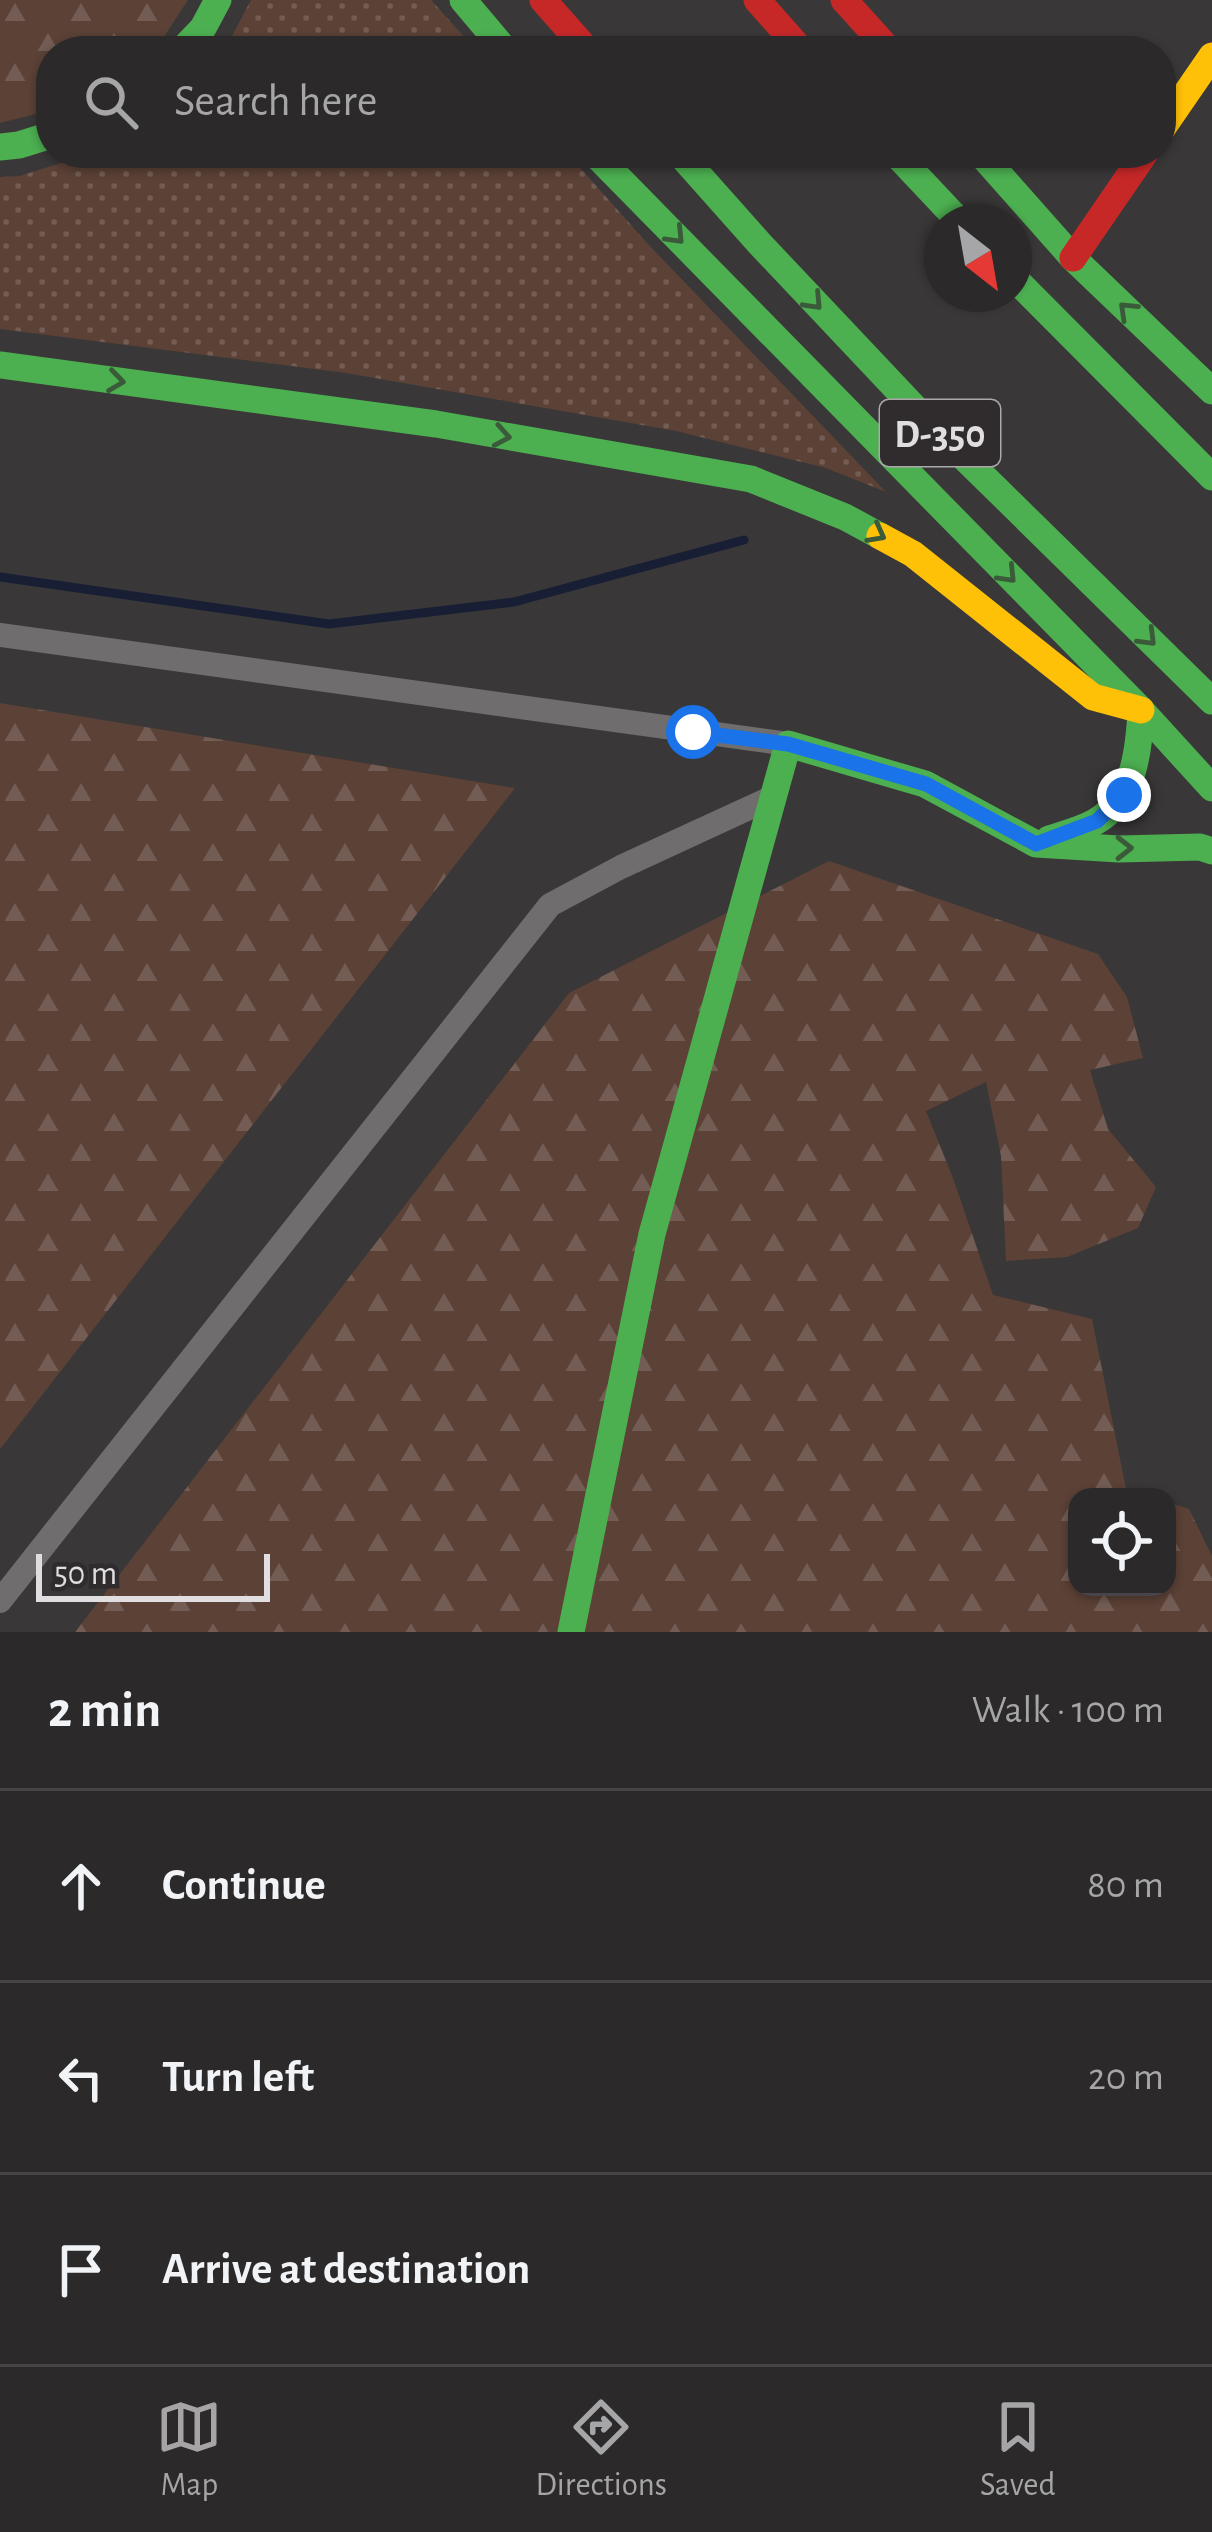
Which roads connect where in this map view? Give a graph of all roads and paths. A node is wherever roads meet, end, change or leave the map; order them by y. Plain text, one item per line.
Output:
1 (218, 0) edge
2 (463, 0) edge
3 (543, 0) edge
4 (757, 0) edge
5 (844, 0) edge
6 (195, 36) edge
7 (493, 36) edge
8 (575, 36) edge
9 (789, 36) edge
10 (876, 36) edge
11 (1212, 56) edge
12 (1176, 108) edge
13 (36, 140) edge
14 (0, 147) edge
15 (609, 168) edge
16 (692, 168) edge
17 (909, 168) edge
18 (993, 168) edge
19 (1135, 168) edge
20 (943, 204) edge
21 (1073, 258) junction
22 (1032, 296) edge
23 (0, 365) edge
24 (1212, 391) edge
25 (1212, 476) edge
26 (0, 635) edge
27 (1212, 701) edge
28 (1141, 710) junction
29 (788, 744) junction
30 (1212, 788) edge
31 (773, 796) junction
32 (1036, 844) junction
33 (1212, 851) edge
34 (0, 1601) edge
35 (571, 1632) edge

1 - 6 main road
2 - 7 main road
3 - 8 main road
4 - 9 main road
5 - 10 main road
11 - 12 main road
13 - 14 main road
15 -> 28 main road
16 -> 27 main road, D-350
17 - 20 main road
18 - 21 main road
19 - 21 main road
24 -> 21 main road
22 - 25 main road
23 -> 28 main road
26 - 29 street
28 - 30 main road
28 - 32 main road
29 - 31 main road
29 - 32 main road
31 - 34 street
31 - 35 main road
32 -> 33 main road

